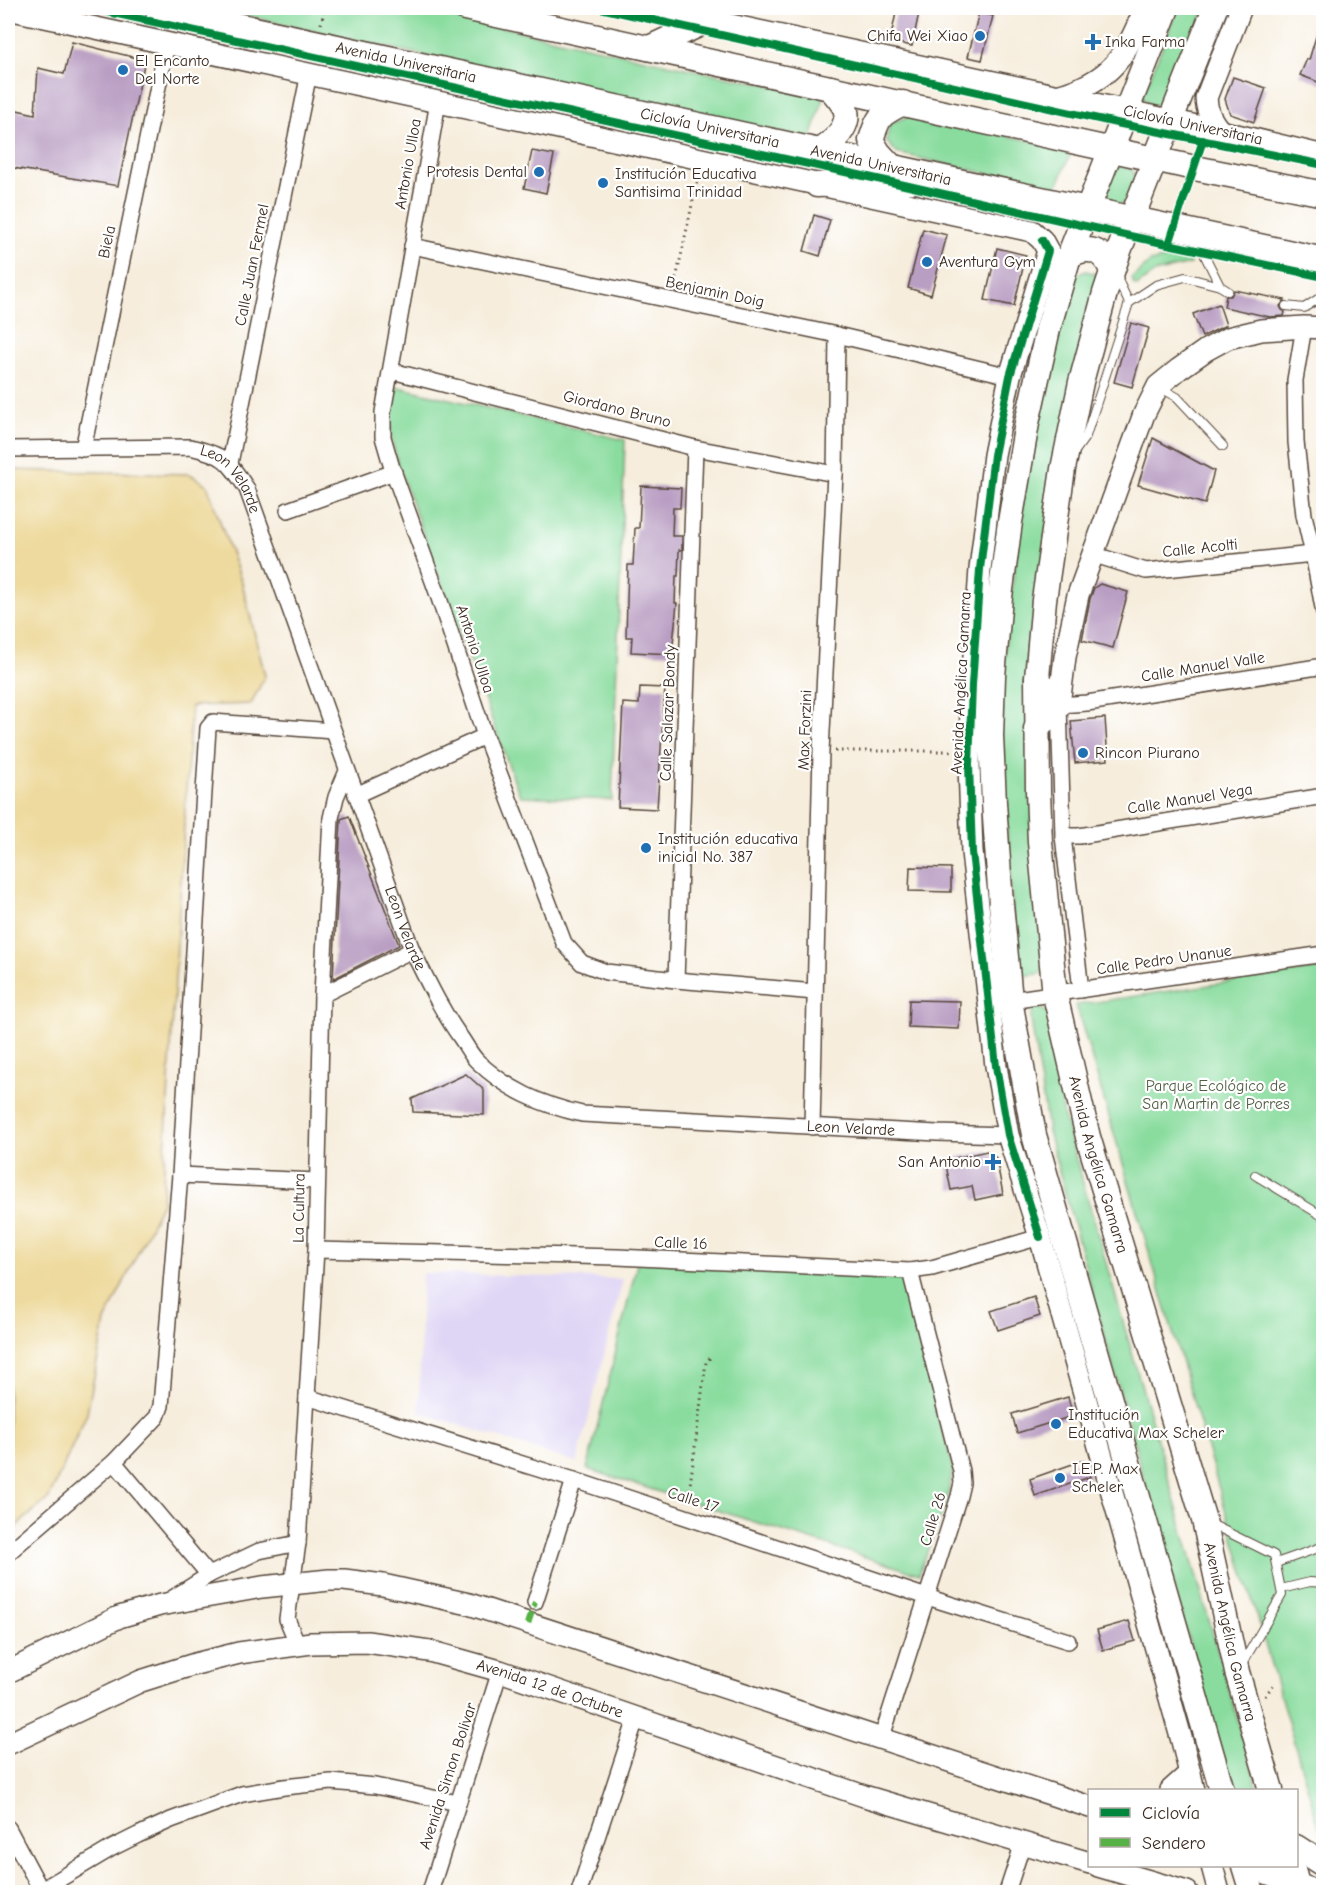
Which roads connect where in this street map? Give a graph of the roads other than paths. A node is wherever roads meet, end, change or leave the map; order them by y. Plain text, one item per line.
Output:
1 (157, 8) edge
2 (465, 8) edge
3 (652, 8) edge
4 (1145, 8) edge
5 (1167, 8) edge
6 (1215, 8) edge
7 (1241, 8) edge
8 (8, 9) edge
9 (681, 11) edge
10 (709, 20) junction
11 (167, 43) junction
12 (648, 48) junction
13 (309, 73) junction
14 (830, 87) junction
15 (1057, 96) junction
16 (438, 102) junction
17 (903, 104) junction
18 (1126, 111) junction
19 (1171, 120) junction
20 (1220, 131) junction
21 (1111, 149) junction
22 (820, 151) junction
23 (1323, 156) edge
24 (1155, 159) junction
25 (892, 166) junction
26 (952, 179) junction
27 (818, 185) junction
28 (1323, 194) edge
29 (1086, 210) junction
30 (1131, 220) junction
31 (1192, 232) junction
32 (1042, 240) joint
33 (412, 246) junction
34 (1069, 256) junction
35 (1323, 260) edge
36 (1112, 270) junction
37 (1220, 286) junction
38 (1228, 291) dead end
39 (1323, 295) edge
40 (1129, 303) junction
41 (1286, 306) dead end
42 (1314, 327) edge
43 (837, 335) junction
44 (392, 371) junction
45 (1010, 376) junction
46 (1158, 386) junction
47 (1223, 446) dead end
48 (83, 448) junction
49 (695, 448) junction
50 (8, 449) edge
51 (230, 464) junction
52 (1063, 469) junction
53 (394, 472) junction
54 (835, 474) junction
55 (288, 510) dead end
56 (1092, 554) junction
57 (1314, 554) junction
58 (1323, 613) edge
59 (1042, 615) junction
60 (1072, 623) junction
61 (1323, 666) edge
62 (1037, 678) junction
63 (1059, 705) junction
64 (1036, 729) junction
65 (333, 731) junction
66 (485, 736) junction
67 (347, 771) junction
68 (356, 795) junction
69 (1323, 795) edge
70 (1063, 836) junction
71 (412, 950) junction
72 (1323, 954) edge
73 (676, 980) junction
74 (1081, 990) junction
75 (815, 992) junction
76 (322, 995) junction
77 (1054, 995) junction
78 (1010, 1000) junction
79 (812, 1127) junction
80 (1008, 1135) junction
81 (1034, 1135) junction
82 (180, 1175) junction
83 (1255, 1175) dead end
84 (317, 1181) junction
85 (1323, 1217) edge
86 (1040, 1237) junction
87 (316, 1250) junction
88 (909, 1271) junction
89 (307, 1397) junction
90 (114, 1462) junction
91 (574, 1480) junction
92 (1204, 1520) junction
93 (298, 1543) junction
94 (1323, 1546) edge
95 (8, 1553) edge
96 (1276, 1563) junction
97 (209, 1575) junction
98 (291, 1583) junction
99 (1323, 1583) edge
100 (1281, 1588) junction
101 (927, 1596) junction
102 (535, 1602) dead end
103 (160, 1605) junction
104 (1068, 1641) dead end
105 (300, 1644) junction
106 (500, 1671) junction
107 (8, 1672) edge
108 (1237, 1672) junction
109 (636, 1719) junction
110 (881, 1740) junction
111 (8, 1744) edge
112 (1192, 1782) edge
113 (1176, 1789) edge
114 (1221, 1789) edge
115 (1270, 1789) edge
116 (458, 1803) junction
117 (1088, 1807) edge
118 (8, 1828) edge
119 (1023, 1843) junction
120 (1298, 1848) edge
121 (1088, 1863) edge
122 (1323, 1865) edge
123 (1101, 1867) edge
124 (1212, 1867) edge
125 (1245, 1867) edge
126 (1248, 1867) edge
127 (1302, 1884) edge
128 (40, 1892) edge
129 (1184, 1892) edge
130 (430, 1893) edge
131 (579, 1893) edge
132 (1007, 1893) edge
133 (1219, 1893) edge
134 (1252, 1893) edge

1 - 22 main road, Avenida Universitaria
2 - 12 main road
3 - 9 main road
4 - 15 main road
5 - 18 main road, Avenida Angélica Gamarra
6 - 19 main road, Avenida Angélica Gamarra
7 - 20 main road
8 - 11 main road, Avenida Universitaria
9 - 10 main road
10 - 12 main road
10 - 15 main road
11 - 13 main road, Avenida Universitaria
11 - 48 street, Biela
12 - 14 main road
13 - 16 main road, Avenida Universitaria
13 - 51 street, Calle Juan Fermel
14 - 17 main road
14 - 22 main road
15 - 18 main road
16 - 27 main road, Avenida Universitaria
16 - 33 street, Antonio Ulloa
17 - 21 main road
17 - 25 main road
18 - 19 main road
18 - 21 main road, Avenida Angélica Gamarra
19 - 20 main road
19 - 24 main road, Avenida Angélica Gamarra
20 - 23 main road
21 - 24 main road
21 - 29 main road, Avenida Angélica Gamarra
22 - 25 main road, Avenida Universitaria
24 - 28 main road
24 - 30 main road, Avenida Angélica Gamarra
25 - 26 main road, Avenida Universitaria
26 - 27 main road
26 - 29 main road, Avenida Universitaria
27 - 32 main road, Avenida Universitaria
29 - 30 main road, Avenida Universitaria
29 - 34 main road, Avenida Angélica Gamarra
30 - 31 main road, Avenida Universitaria
30 - 36 main road, Avenida Angélica Gamarra
31 - 35 main road, Avenida Universitaria
31 - 37 lane
32 - 45 main road, Avenida Angélica Gamarra
33 - 43 street, Benjamin Doig
33 - 44 street, Antonio Ulloa
34 - 36 main road
34 - 78 main road, Avenida Angélica Gamarra
36 - 40 lane
36 - 52 main road, Avenida Angélica Gamarra
37 - 38 lane
37 - 40 lane
39 - 41 lane
40 - 52 lane
42 - 46 main road
42 - 57 street
43 - 45 street, Benjamin Doig
43 - 54 street, Max Forzini
44 - 49 street, Giordano Bruno
44 - 53 street, Antonio Ulloa
45 - 80 main road, Avenida Angélica Gamarra
46 - 47 lane
46 - 56 main road
48 - 50 street, Leon Velarde
48 - 51 street, Leon Velarde
49 - 54 street, Giordano Bruno
49 - 73 street, Calle Salazar Bondy
51 - 65 street, Leon Velarde
52 - 59 main road, Avenida Angélica Gamarra
53 - 55 street
53 - 66 street, Antonio Ulloa
54 - 75 street, Max Forzini
56 - 57 street, Calle Acolti
56 - 60 main road
57 - 58 street
59 - 60 street
59 - 62 main road, Avenida Angélica Gamarra
60 - 63 main road
61 - 63 street, Calle Manuel Valle
62 - 63 main road
62 - 64 main road, Avenida Angélica Gamarra
63 - 64 main road
63 - 70 street
64 - 77 main road, Avenida Angélica Gamarra
65 - 67 street, Leon Velarde
65 - 82 street
66 - 68 street
66 - 73 street, Antonio Ulloa
67 - 68 street, Leon Velarde
67 - 76 street, La Cultura
68 - 71 street, Leon Velarde
69 - 70 street, Calle Manuel Vega
70 - 74 street
71 - 76 street
71 - 79 street, Leon Velarde
72 - 74 street, Calle Pedro Unanue
73 - 75 street, Antonio Ulloa
74 - 77 street, Calle Pedro Unanue
75 - 79 street, Max Forzini
76 - 84 street, La Cultura
77 - 78 street, Calle Pedro Unanue
77 - 92 main road, Avenida Angélica Gamarra
78 - 81 main road, Avenida Angélica Gamarra
79 - 80 street, Leon Velarde
80 - 81 main road, Leon Velarde
80 - 86 main road, Avenida Angélica Gamarra
81 - 114 main road, Avenida Angélica Gamarra
82 - 84 street
82 - 90 street
83 - 85 lane
84 - 87 street, La Cultura
86 - 88 street, Calle 16
86 - 112 main road, Avenida Angélica Gamarra
87 - 88 street, Calle 16
87 - 89 street, La Cultura
88 - 101 street, Calle 26
89 - 91 street, Calle 17
89 - 93 street, La Cultura
90 - 95 street
90 - 97 street
91 - 101 street, Calle 17
91 - 102 street
92 - 96 lane
92 - 108 main road, Avenida Angélica Gamarra
93 - 97 street
93 - 98 street, La Cultura
94 - 96 lane
96 - 100 lane
97 - 103 street
98 - 103 main road
98 - 105 street, La Cultura
98 - 110 main road
99 - 100 lane
100 - 108 lane
101 - 104 street, Calle 17
101 - 110 street, Calle 26
103 - 107 main road
105 - 106 main road, Avenida 12 de Octubre
105 - 111 main road, Avenida 12 de Octubre
106 - 109 main road, Avenida 12 de Octubre
106 - 116 street, Avenida Simon Bolivar
108 - 115 main road, Avenida Angélica Gamarra
109 - 119 main road, Avenida 12 de Octubre
109 - 131 street
110 - 117 main road
112 - 113 main road
116 - 128 street
116 - 130 street, Avenida Simon Bolivar
118 - 128 street
119 - 121 main road, Avenida 12 de Octubre
119 - 132 street
120 - 122 main road
123 - 129 main road
124 - 133 main road
125 - 134 main road
126 - 127 main road

